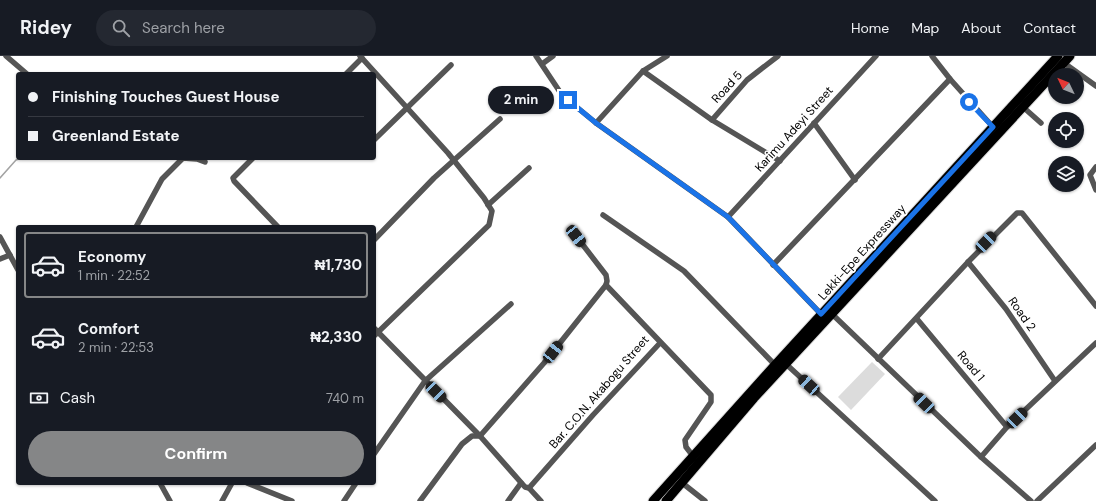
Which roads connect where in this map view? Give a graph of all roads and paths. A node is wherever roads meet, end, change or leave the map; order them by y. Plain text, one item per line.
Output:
1 (6, 56) edge
2 (536, 56) edge
3 (553, 56) edge
4 (666, 56) edge
5 (778, 56) edge
6 (876, 56) edge
7 (932, 56) edge
8 (361, 57) edge
9 (1064, 58) edge
10 (542, 64) junction
11 (452, 65) dead end
12 (25, 72) edge
13 (348, 72) edge
14 (374, 72) edge
15 (643, 72) junction
16 (376, 74) edge
17 (950, 79) junction
18 (1096, 86) edge
19 (1023, 107) junction
20 (407, 110) junction
21 (500, 119) dead end
22 (712, 120) junction
23 (596, 123) junction
24 (814, 123) junction
25 (1041, 123) dead end
26 (993, 127) junction
27 (376, 138) edge
28 (181, 160) edge
29 (200, 160) edge
30 (251, 160) edge
31 (454, 160) junction
32 (780, 161) junction
33 (205, 162) dead end
34 (1096, 167) edge
35 (529, 168) dead end
36 (855, 180) junction
37 (1096, 190) edge
38 (488, 205) junction
39 (603, 215) dead end
40 (728, 217) junction
41 (137, 225) edge
42 (276, 225) edge
43 (576, 236) dead end
44 (0, 237) edge
45 (376, 238) edge
46 (10, 255) junction
47 (881, 255) junction
48 (0, 259) edge
49 (968, 262) junction
50 (773, 265) junction
51 (16, 266) edge
52 (606, 285) junction
53 (511, 304) dead end
54 (1096, 306) edge
55 (821, 314) junction
56 (832, 314) junction
57 (917, 319) junction
58 (376, 331) edge
59 (376, 333) edge
60 (660, 343) junction
61 (1096, 343) edge
62 (878, 359) junction
63 (786, 364) junction
64 (775, 365) junction
65 (425, 381) junction
66 (1054, 381) junction
67 (1007, 427) junction
68 (480, 436) junction
69 (1096, 445) edge
70 (376, 451) edge
71 (692, 456) junction
72 (981, 457) junction
73 (682, 482) junction
74 (522, 483) junction
75 (161, 485) edge
76 (231, 485) edge
77 (252, 485) edge
78 (355, 485) edge
79 (529, 488) junction
80 (170, 501) edge
81 (222, 501) edge
82 (292, 501) edge
83 (344, 501) edge
84 (420, 501) edge
85 (508, 501) edge
86 (541, 501) edge
87 (653, 501) edge
88 (666, 501) edge
89 (705, 501) edge
90 (935, 501) edge
91 (1030, 501) edge
92 (1037, 501) edge

1 - 12 street
2 - 10 street
3 - 10 street
4 - 15 street
5 - 22 street, Road 5
6 - 24 street, Karimu Adeyi Street
7 - 17 street
8 - 13 street
8 - 14 street
9 - 18 street
9 - 19 highway, Lekki-Epe Expressway
9 - 26 highway, Lekki-Epe Expressway
10 - 23 street
11 - 20 street
15 - 22 street
15 - 23 street
16 - 20 street
17 - 26 street
17 - 36 street
19 - 25 street
19 - 47 highway, Lekki-Epe Expressway
20 - 27 street
20 - 31 street
21 - 31 street
22 - 32 street
23 - 40 street
24 - 32 street, Karimu Adeyi Street
24 - 36 street
26 - 47 highway, Lekki-Epe Expressway
28 - 41 street
29 - 33 street
30 - 42 street
31 - 38 street
31 - 45 street
32 - 40 street, Karimu Adeyi Street
34 - 37 street
35 - 38 street
36 - 50 street
38 - 58 street
39 - 64 street
40 - 50 street
43 - 52 street, Bar. C.O.N. Akabogu Street
44 - 46 street
46 - 48 street
46 - 51 street
47 - 55 highway, Lekki-Epe Expressway
47 - 56 highway, Lekki-Epe Expressway
49 - 54 street
49 - 57 street
49 - 66 street, Road 2
50 - 55 street
52 - 60 street, Bar. C.O.N. Akabogu Street
52 - 68 street
53 - 65 street
55 - 64 highway, Lekki-Epe Expressway
56 - 62 street
56 - 63 highway, Lekki-Epe Expressway
57 - 62 street
57 - 67 street, Road 1
59 - 65 street
60 - 71 street
60 - 79 street, Bar. C.O.N. Akabogu Street
61 - 66 street
62 - 72 street
63 - 73 highway, Lekki-Epe Expressway
63 - 90 street
64 - 71 highway, Lekki-Epe Expressway
65 - 68 street
65 - 70 street
66 - 67 street
67 - 72 street
68 - 74 street
68 - 84 street
69 - 92 street
71 - 87 highway, Lekki-Epe Expressway
72 - 91 street
73 - 88 highway, Lekki-Epe Expressway
73 - 89 street
74 - 79 street
74 - 85 street
75 - 80 street
76 - 81 street
77 - 82 street
78 - 83 street
79 - 86 street

